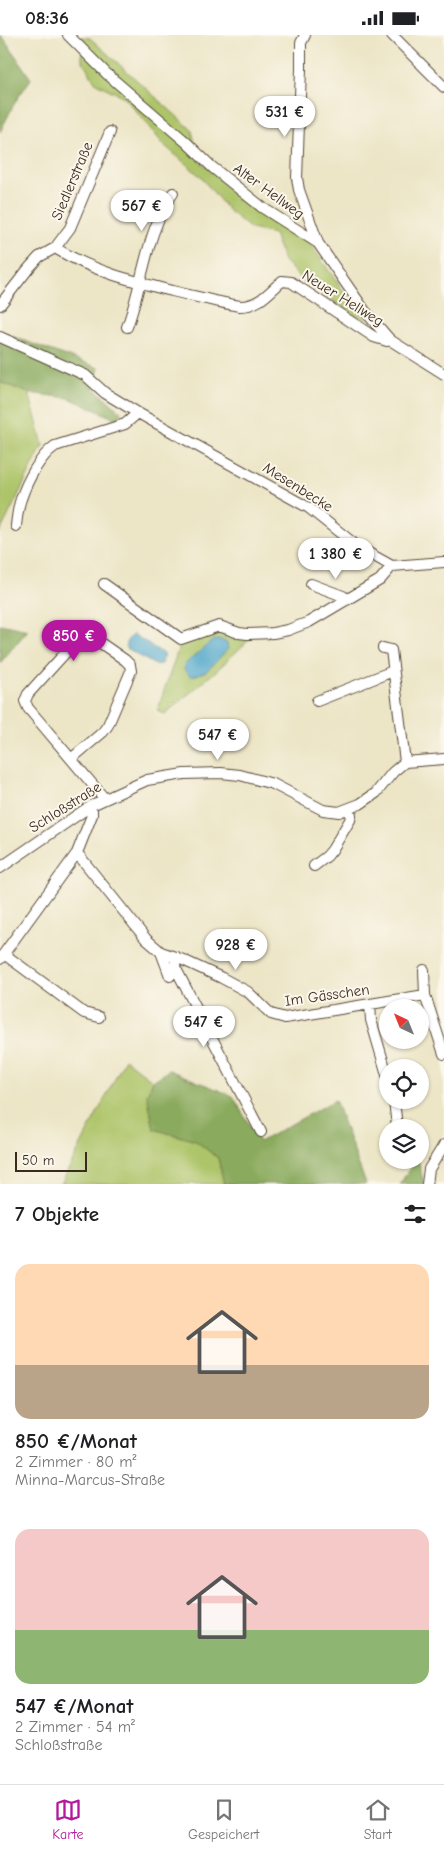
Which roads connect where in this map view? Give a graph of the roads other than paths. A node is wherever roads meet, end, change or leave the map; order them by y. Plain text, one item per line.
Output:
1 (68, 35) edge
2 (305, 35) edge
3 (392, 35) edge
4 (444, 87) edge
5 (110, 132) dead end
6 (173, 193) dead end
7 (318, 243) junction
8 (56, 248) junction
9 (140, 283) junction
10 (0, 305) edge
11 (127, 327) dead end
12 (0, 337) edge
13 (390, 340) junction
14 (444, 374) edge
15 (138, 413) junction
16 (16, 526) dead end
17 (444, 562) edge
18 (392, 566) junction
19 (104, 584) dead end
20 (311, 584) dead end
21 (347, 600) junction
22 (384, 648) dead end
23 (393, 671) junction
24 (317, 701) dead end
25 (71, 759) junction
26 (444, 759) edge
27 (405, 762) junction
28 (104, 798) junction
29 (92, 805) junction
30 (350, 809) junction
31 (77, 853) junction
32 (314, 866) dead end
33 (0, 868) edge
34 (160, 952) junction
35 (2, 956) edge
36 (176, 957) junction
37 (424, 970) dead end
38 (170, 976) dead end
39 (425, 995) junction
40 (370, 1004) junction
41 (99, 1017) dead end
42 (444, 1054) edge
43 (383, 1059) edge
44 (262, 1132) dead end
45 (444, 1145) edge
46 (426, 1184) edge

1 - 7 street, Alter Hellweg
2 - 7 street
3 - 4 street
5 - 8 street, Siedlerstraße
6 - 9 street
7 - 13 street, Alter Hellweg
8 - 9 street, Neuer Hellweg
8 - 10 street, Siedlerstraße
9 - 11 street
9 - 13 street, Neuer Hellweg
12 - 15 street, Mesenbecke
13 - 14 street, Alter Hellweg
15 - 16 street
15 - 18 street, Mesenbecke
17 - 18 street
18 - 21 street
19 - 21 street
20 - 21 street
22 - 23 street
23 - 24 street
23 - 27 street
25 - 25 street
25 - 28 street
26 - 27 street
27 - 30 street, Schloßstraße
28 - 29 street, Schloßstraße
28 - 30 street, Schloßstraße
29 - 31 street
29 - 33 street, Schloßstraße
30 - 32 street
31 - 34 street, Im Gässchen
31 - 35 street
34 - 36 street, Im Gässchen
34 - 38 street, Im Gässchen
35 - 41 street
36 - 40 street, Im Gässchen
36 - 44 street
37 - 39 street
39 - 40 street, Im Gässchen
39 - 42 street
40 - 43 street
45 - 46 street

